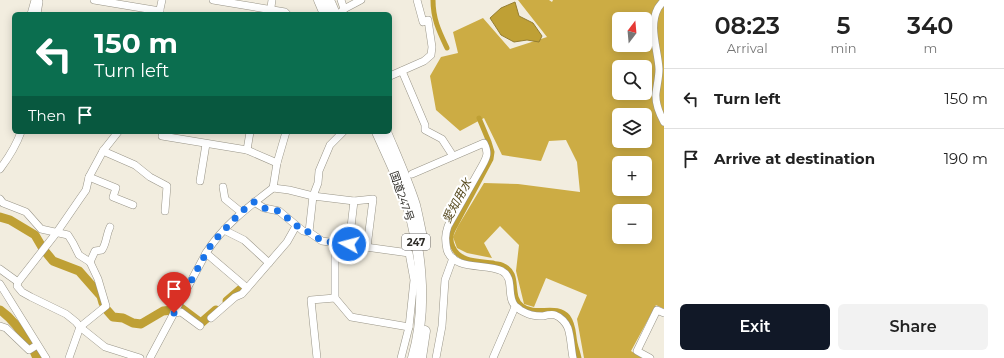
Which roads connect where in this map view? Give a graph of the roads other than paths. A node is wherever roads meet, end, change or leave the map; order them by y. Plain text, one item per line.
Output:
1 (35, 0) edge
2 (39, 0) edge
3 (94, 0) edge
4 (162, 0) edge
5 (213, 0) edge
6 (272, 0) edge
7 (319, 0) edge
8 (329, 0) edge
9 (341, 0) edge
10 (361, 0) edge
11 (417, 0) edge
12 (664, 0) edge
13 (342, 11) edge
14 (32, 12) edge
15 (37, 12) edge
16 (155, 12) edge
17 (160, 12) edge
18 (270, 12) edge
19 (285, 12) edge
20 (324, 12) edge
21 (334, 12) edge
22 (402, 71) junction
23 (392, 75) edge
24 (664, 122) edge
25 (20, 134) edge
26 (116, 134) edge
27 (166, 134) edge
28 (250, 134) edge
29 (285, 134) edge
30 (341, 134) edge
31 (378, 134) edge
32 (387, 134) edge
33 (206, 144) junction
34 (247, 150) junction
35 (103, 151) junction
36 (453, 156) junction
37 (277, 164) junction
38 (0, 169) edge
39 (412, 174) dead end
40 (89, 177) junction
41 (200, 181) dead end
42 (223, 187) dead end
43 (273, 188) junction
44 (313, 196) junction
45 (0, 199) edge
46 (354, 201) junction
47 (254, 202) junction
48 (133, 205) dead end
49 (165, 211) dead end
50 (241, 212) junction
51 (296, 226) junction
52 (110, 227) dead end
53 (224, 230) junction
54 (57, 232) junction
55 (309, 232) junction
56 (335, 242) junction
57 (349, 244) junction
58 (367, 247) junction
59 (206, 253) junction
60 (453, 258) junction
61 (90, 262) junction
62 (269, 263) junction
63 (0, 269) edge
64 (18, 282) junction
65 (0, 284) edge
66 (246, 288) junction
67 (335, 298) junction
68 (515, 307) junction
69 (174, 313) junction
70 (664, 313) edge
71 (212, 318) dead end
72 (0, 326) edge
73 (200, 326) dead end
74 (80, 327) junction
75 (409, 327) junction
76 (37, 345) junction
77 (46, 358) edge
78 (69, 358) edge
79 (140, 358) edge
80 (150, 358) edge
81 (317, 358) edge
82 (401, 358) edge
83 (413, 358) edge
84 (421, 358) edge
85 (436, 358) edge
86 (493, 358) edge
87 (573, 358) edge
88 (650, 358) edge

1 - 14 street
2 - 15 street
3 - 16 street
4 - 17 street
5 - 18 street
6 - 18 street
7 - 20 highway
8 - 21 highway
9 - 13 street
10 - 13 street
11 - 22 street
12 - 24 street
18 - 19 street
22 - 23 street
22 - 36 street
25 - 38 street
26 - 35 street
27 - 33 street
28 - 34 street
29 - 37 street
30 - 44 street
31 - 83 highway, 国道247号 / 247
32 - 84 highway, 国道247号 / 247
33 - 34 street
33 - 41 street
34 - 37 street
35 - 40 street
35 - 49 street
36 - 39 street
36 - 60 street
37 - 43 street
40 - 48 street
40 - 54 street
42 - 50 street
43 - 44 street
43 - 47 street
44 - 46 street
44 - 55 street
45 - 54 street
46 - 57 street
46 - 58 street
47 - 50 street
47 - 51 street
50 - 53 street
51 - 55 street
51 - 62 street
52 - 61 street
53 - 59 street
53 - 62 street
54 - 61 street
54 - 64 street
55 - 56 street
56 - 57 street
56 - 67 street
57 - 58 street
58 - 75 street
59 - 66 street
59 - 69 street
60 - 68 street
60 - 85 street
61 - 74 street
62 - 66 street
63 - 64 street
64 - 74 street
65 - 76 street
66 - 71 street
67 - 75 street
67 - 81 street
68 - 86 street
68 - 87 street
69 - 73 street
69 - 80 street
70 - 88 street
72 - 76 street
74 - 78 street
74 - 79 street
75 - 82 street
76 - 77 street

